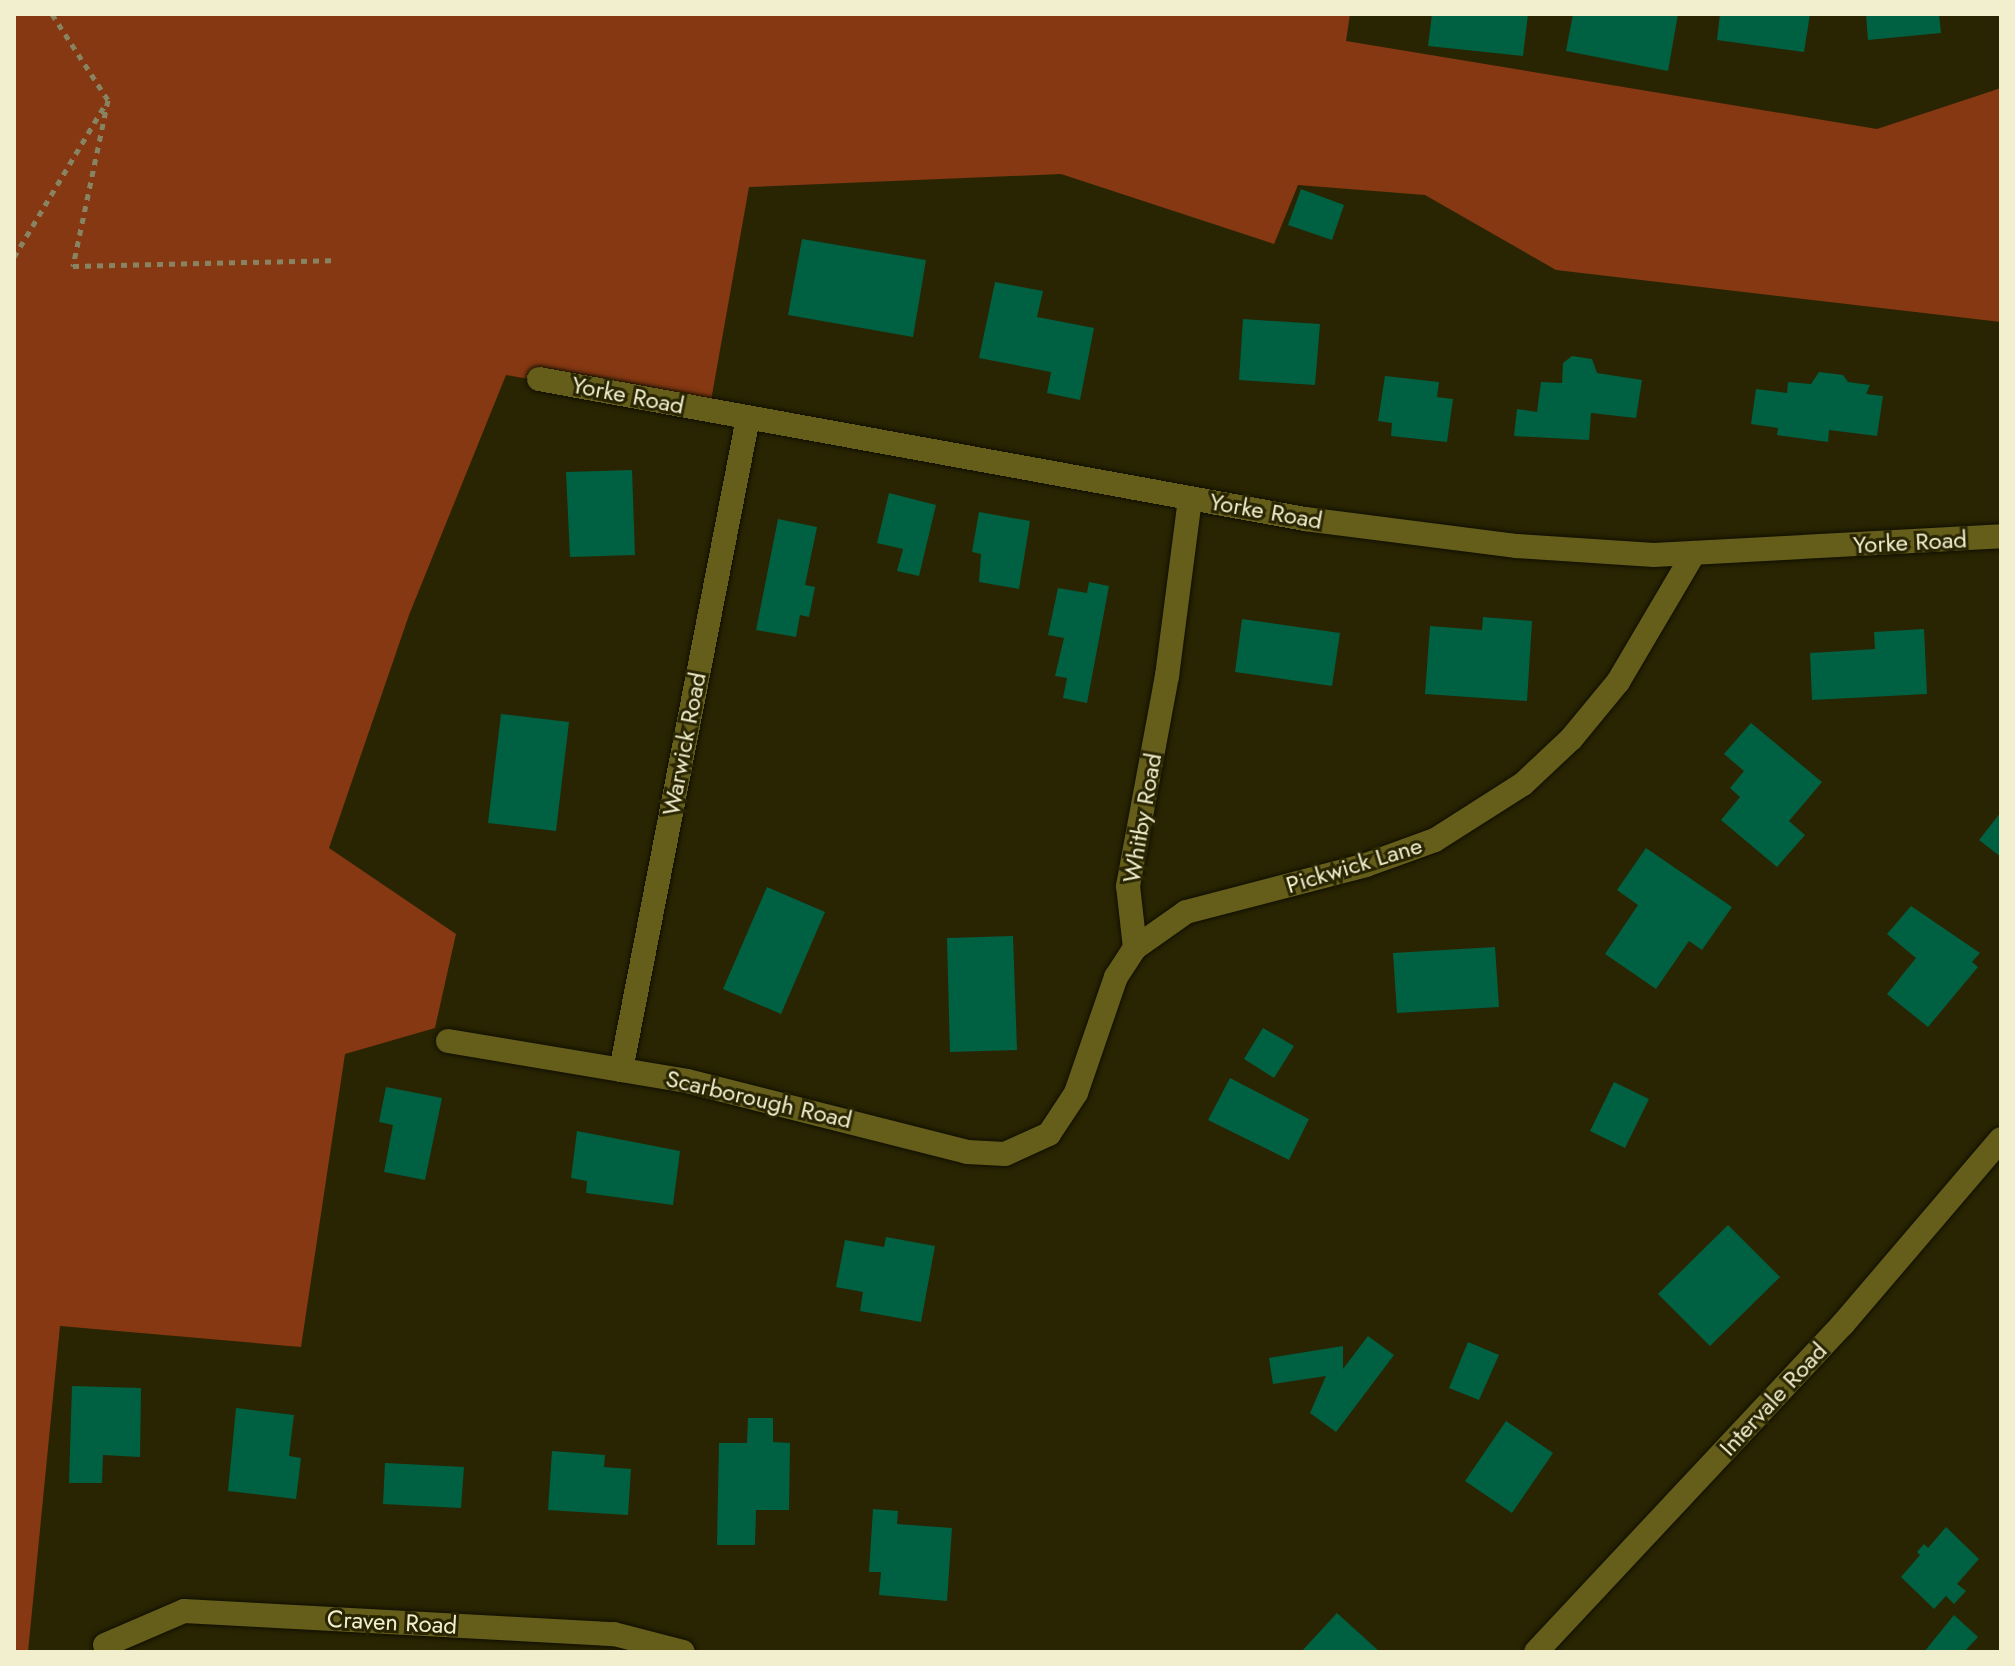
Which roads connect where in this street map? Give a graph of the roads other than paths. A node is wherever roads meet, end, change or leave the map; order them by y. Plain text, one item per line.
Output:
1 (539, 379) dead end
2 (748, 418) junction
3 (1190, 498) junction
4 (2001, 536) edge
5 (1694, 553) junction
6 (1135, 948) junction
7 (448, 1041) dead end
8 (621, 1070) junction
9 (2001, 1139) edge
10 (105, 1645) dead end
11 (683, 1652) edge
12 (1536, 1652) edge

1 - 2 street, Yorke Road
2 - 3 street, Yorke Road
2 - 8 street, Warwick Road
3 - 5 street, Yorke Road
3 - 6 street, Whitby Road
4 - 5 street, Yorke Road
5 - 6 street, Pickwick Lane
6 - 8 street, Scarborough Road
7 - 8 street, Scarborough Road
9 - 12 street, Intervale Road
10 - 11 street, Craven Road

